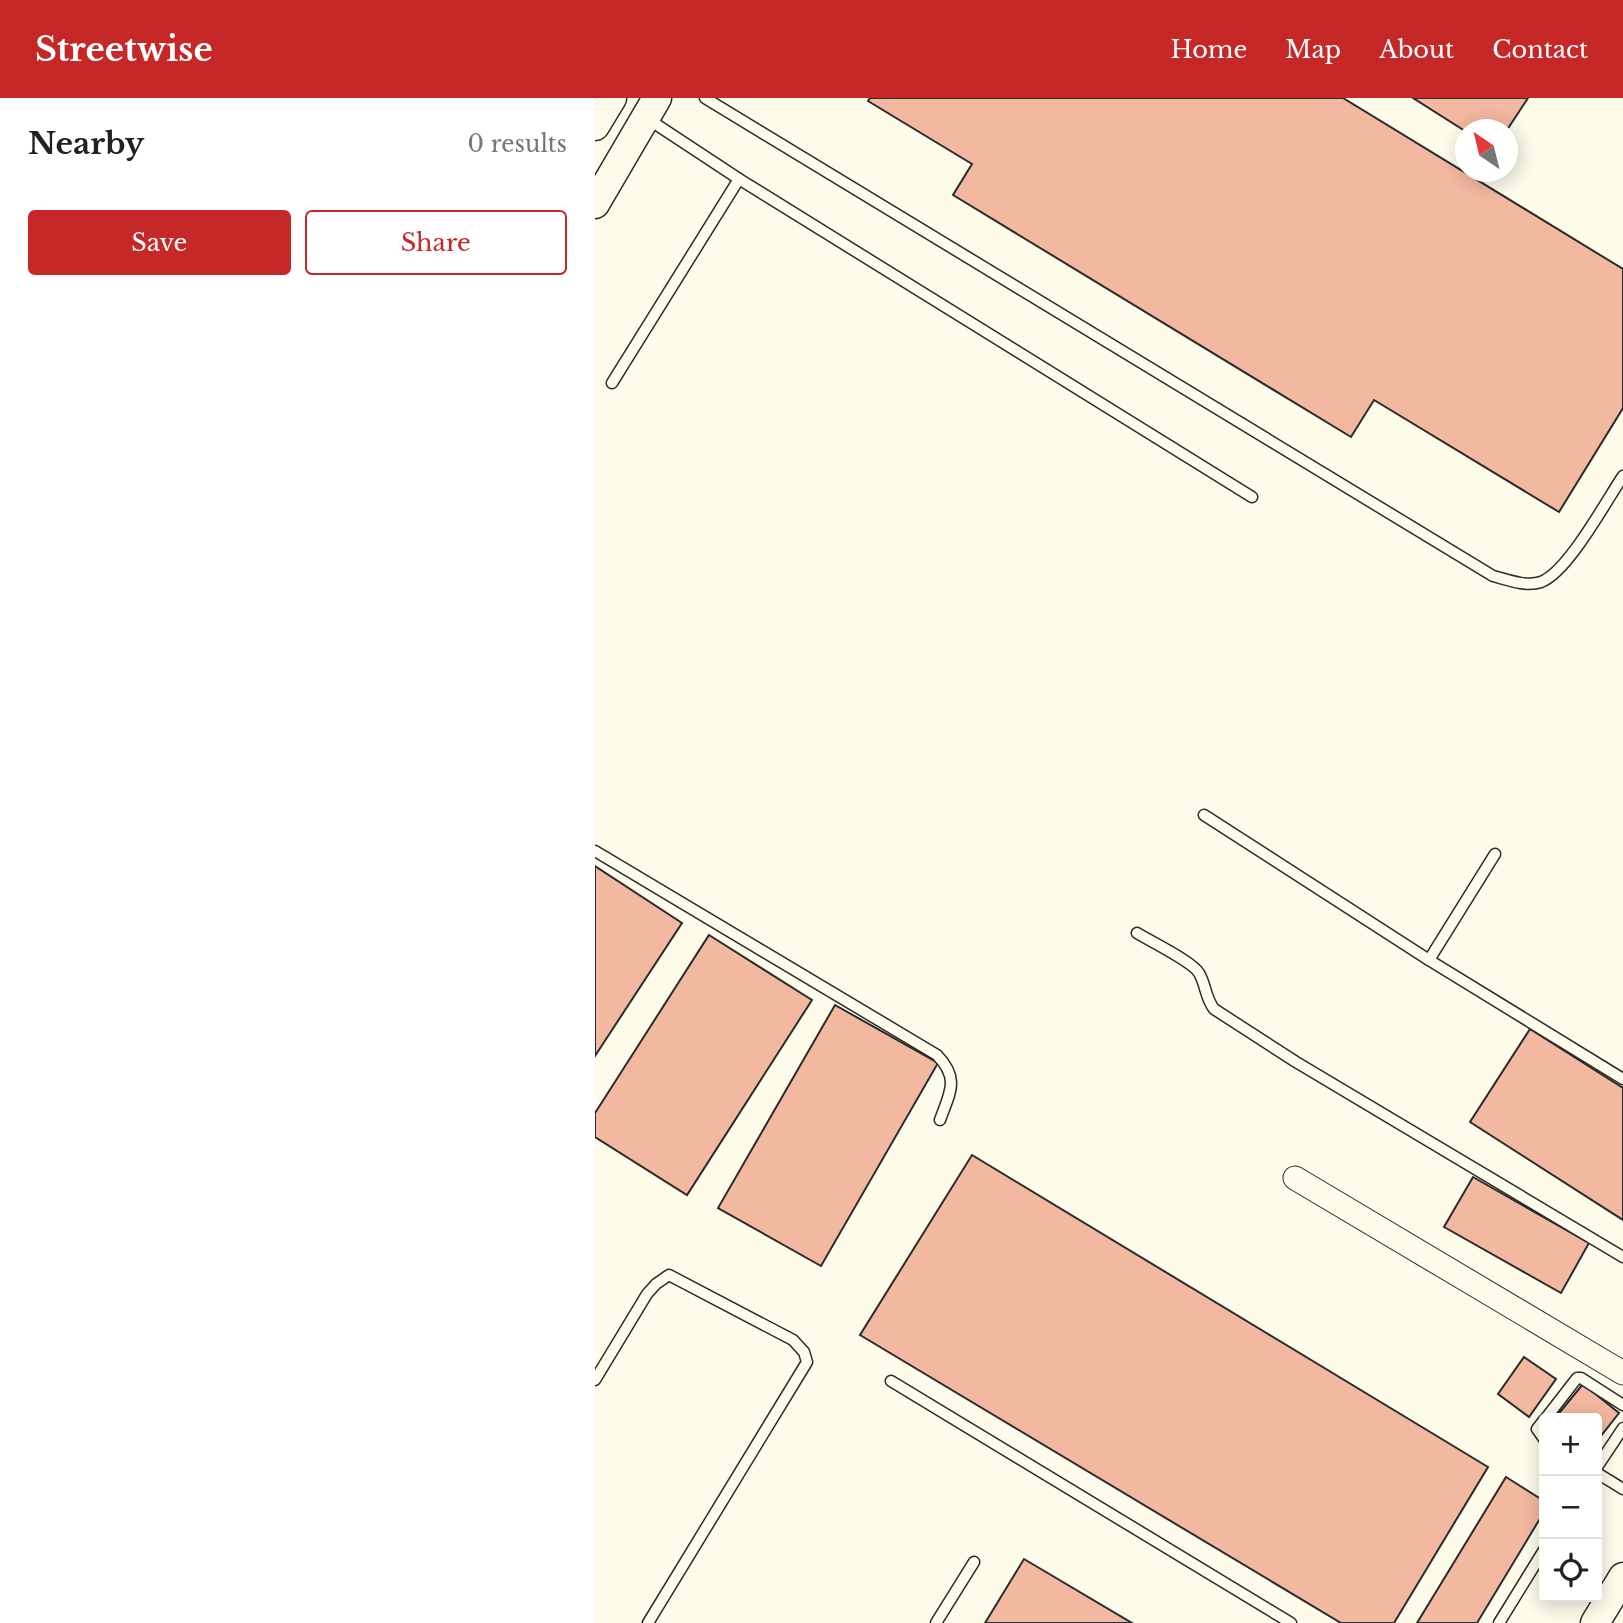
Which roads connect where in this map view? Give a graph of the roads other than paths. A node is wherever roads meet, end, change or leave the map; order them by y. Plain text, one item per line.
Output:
1 (612, 98) edge
2 (705, 98) edge
3 (651, 108) edge
4 (595, 126) edge
5 (739, 179) junction
6 (595, 204) edge
7 (612, 383) dead end
8 (1623, 476) edge
9 (1252, 496) dead end
10 (1204, 815) dead end
11 (595, 851) edge
12 (1495, 854) dead end
13 (1137, 933) dead end
14 (1429, 960) junction
15 (1623, 1079) edge
16 (940, 1120) dead end
17 (1295, 1178) dead end
18 (1623, 1257) edge
19 (1623, 1373) edge
20 (595, 1380) edge
21 (891, 1381) dead end
22 (1623, 1405) edge
23 (1550, 1413) edge
24 (1623, 1428) edge
25 (1602, 1460) edge
26 (1602, 1476) edge
27 (1623, 1489) edge
28 (1539, 1558) edge
29 (974, 1562) dead end
30 (1623, 1577) edge
31 (648, 1623) edge
32 (936, 1623) edge
33 (1291, 1623) edge
34 (1499, 1623) edge
35 (1595, 1623) edge

1 - 4 street
2 - 8 lane
3 - 5 lane
3 - 6 street
5 - 7 lane
5 - 9 lane
10 - 14 lane
11 - 16 lane
12 - 14 lane
13 - 18 lane
14 - 15 lane
17 - 19 street
20 - 31 lane
21 - 33 lane
22 - 23 lane
24 - 25 lane
26 - 27 lane
28 - 34 lane
29 - 32 lane
30 - 35 street

